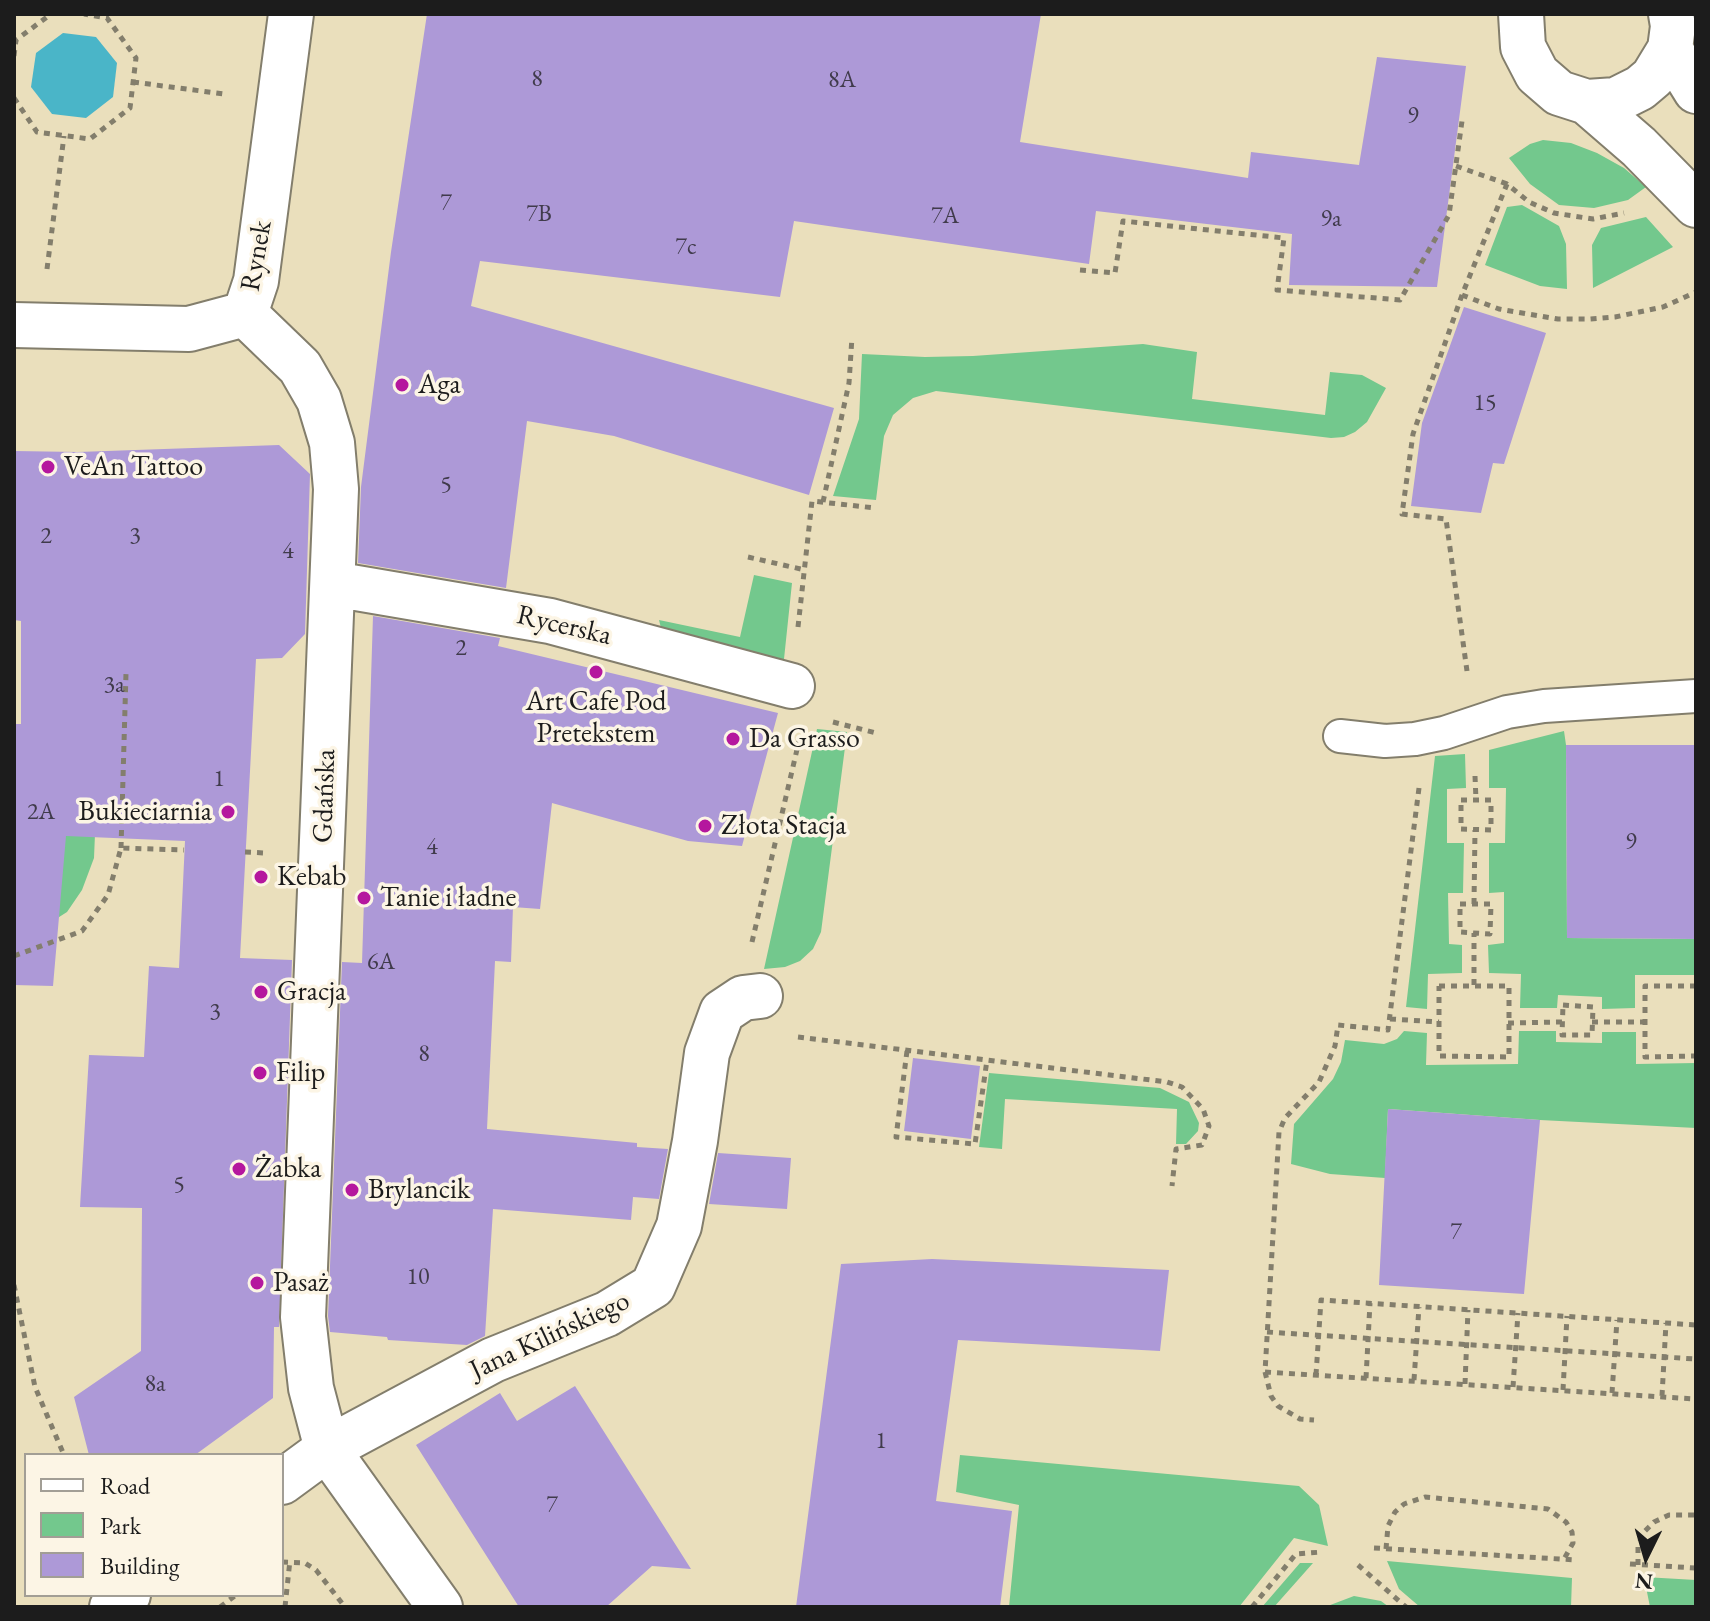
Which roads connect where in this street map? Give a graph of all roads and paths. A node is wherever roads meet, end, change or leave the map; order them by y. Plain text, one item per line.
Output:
1 (51, 14) edge
2 (84, 14) edge
3 (291, 14) edge
4 (1521, 14) edge
5 (1670, 31) edge
6 (14, 56) edge
7 (133, 82) junction
8 (1696, 91) edge
9 (226, 94) dead end
10 (14, 98) edge
11 (1587, 102) junction
12 (1462, 121) dead end
13 (64, 136) junction
14 (1456, 166) junction
15 (1507, 184) junction
16 (1696, 205) edge
17 (1634, 208) dead end
18 (1080, 270) dead end
19 (46, 282) dead end
20 (1696, 292) edge
21 (1462, 295) junction
22 (245, 314) junction
23 (14, 325) edge
24 (852, 337) dead end
25 (823, 502) junction
26 (875, 508) dead end
27 (748, 557) dead end
28 (805, 570) junction
29 (333, 584) junction
30 (796, 642) dead end
31 (126, 673) dead end
32 (792, 686) dead end
33 (1696, 696) edge
34 (1474, 723) junction
35 (802, 729) dead end
36 (1340, 736) dead end
37 (1426, 737) junction
38 (1475, 830) junction
39 (121, 848) junction
40 (184, 850) dead end
41 (1474, 904) junction
42 (1474, 933) junction
43 (14, 956) edge
44 (1474, 985) junction
45 (1696, 986) edge
46 (742, 1002) junction
47 (1390, 1019) junction
48 (1439, 1022) junction
49 (1562, 1022) junction
50 (1592, 1022) junction
51 (1645, 1022) junction
52 (1508, 1023) junction
53 (907, 1051) junction
54 (1696, 1056) edge
55 (987, 1060) junction
56 (1172, 1186) dead end
57 (14, 1285) edge
58 (1370, 1303) junction
59 (1419, 1307) junction
60 (1468, 1310) junction
61 (1518, 1313) junction
62 (1567, 1316) junction
63 (1617, 1320) junction
64 (1666, 1323) junction
65 (1696, 1325) edge
66 (1267, 1332) junction
67 (1318, 1335) junction
68 (1368, 1339) junction
69 (1417, 1341) junction
70 (1467, 1345) junction
71 (1516, 1347) junction
72 (1566, 1350) junction
73 (1615, 1354) junction
74 (1665, 1357) junction
75 (1696, 1359) edge
76 (1265, 1372) junction
77 (1316, 1375) junction
78 (1366, 1378) junction
79 (1414, 1380) junction
80 (1465, 1384) junction
81 (1513, 1387) junction
82 (1563, 1390) junction
83 (1612, 1393) junction
84 (1662, 1396) junction
85 (1696, 1399) edge
86 (1314, 1420) dead end
87 (327, 1449) junction
88 (63, 1453) edge
89 (284, 1481) edge
90 (1696, 1515) edge
91 (1374, 1548) dead end
92 (1386, 1549) junction
93 (1322, 1552) dead end
94 (1564, 1559) junction
95 (290, 1560) junction
96 (1577, 1560) dead end
97 (284, 1562) edge
98 (1630, 1564) dead end
99 (1358, 1565) dead end
100 (1638, 1565) junction
101 (1696, 1568) edge
102 (285, 1607) edge
103 (345, 1607) edge
104 (440, 1607) edge
105 (1252, 1607) edge
106 (1406, 1607) edge

1 - 6 path
2 - 7 path
3 - 22 street, Rynek
4 - 11 street
5 - 8 street
5 - 11 street
7 - 9 path
7 - 13 path
10 - 13 path
11 - 16 street
12 - 14 path
13 - 19 path
14 - 15 path
14 - 18 path
15 - 17 path
15 - 21 path
20 - 21 path
21 - 34 path
22 - 23 street, Rynek
22 - 29 street, Gdańska
24 - 25 path
25 - 26 path
25 - 28 path
27 - 28 path
28 - 30 path
29 - 32 street, Rycerska
29 - 87 street, Gdańska
31 - 39 path
33 - 34 lane
34 - 37 lane
35 - 46 path
36 - 37 lane
37 - 47 path
38 - 38 path
38 - 41 path
39 - 40 path
39 - 43 path
41 - 42 path
41 - 42 path
42 - 44 path
44 - 48 path
44 - 52 path
45 - 51 path
46 - 53 path
46 - 87 street, Jana Kilińskiego
47 - 48 path
47 - 66 path
48 - 52 path
49 - 50 path
49 - 50 path
49 - 52 path
50 - 51 path
51 - 54 path
53 - 55 path
53 - 55 path
55 - 56 path
57 - 88 path
58 - 59 path
58 - 67 path
58 - 68 path
59 - 60 path
59 - 69 path
60 - 61 path
60 - 70 path
61 - 62 path
61 - 71 path
62 - 63 path
62 - 72 path
63 - 64 path
63 - 73 path
64 - 65 path
64 - 74 path
66 - 67 path
66 - 76 path
67 - 68 path
67 - 77 path
68 - 69 path
68 - 78 path
69 - 70 path
69 - 79 path
70 - 71 path
70 - 80 path
71 - 72 path
71 - 81 path
72 - 73 path
72 - 82 path
73 - 74 path
73 - 83 path
74 - 75 path
74 - 84 path
76 - 77 path
76 - 86 path
77 - 78 path
78 - 79 path
79 - 80 path
80 - 81 path
81 - 82 path
82 - 83 path
83 - 84 path
84 - 85 path
87 - 89 street, Jana Kilińskiego
87 - 104 street
90 - 100 path
91 - 92 path
92 - 94 path
92 - 94 path
93 - 105 path
94 - 96 path
95 - 97 path
95 - 102 path
95 - 103 path
98 - 100 path
99 - 106 path
100 - 101 path

